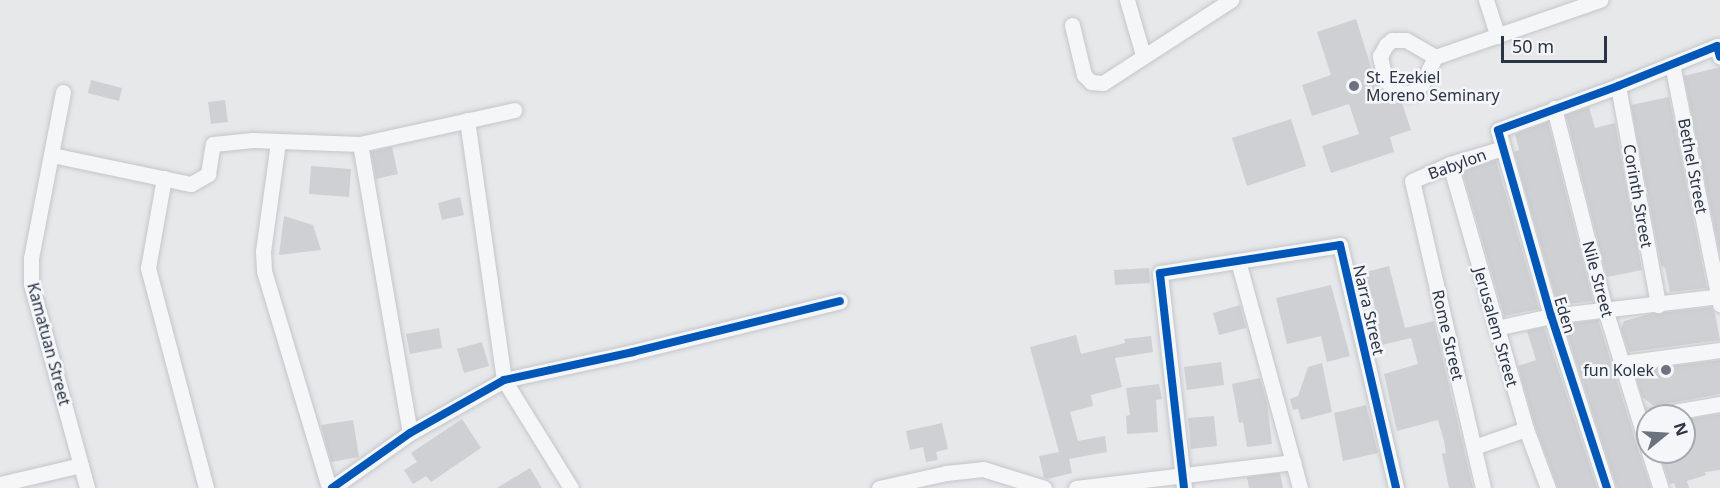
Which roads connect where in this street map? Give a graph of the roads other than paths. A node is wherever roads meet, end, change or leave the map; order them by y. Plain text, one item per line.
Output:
1 (1127, 0) edge
2 (1231, 0) edge
3 (1486, 0) edge
4 (1600, 0) edge
5 (1072, 25) dead end
6 (1498, 36) junction
7 (1143, 55) junction
8 (1435, 57) dead end
9 (1720, 57) edge
10 (1672, 64) junction
11 (1618, 86) junction
12 (63, 92) dead end
13 (1554, 108) junction
14 (514, 110) dead end
15 (466, 120) junction
16 (278, 142) junction
17 (360, 144) junction
18 (1503, 148) junction
19 (52, 155) junction
20 (1450, 164) junction
21 (164, 178) junction
22 (1412, 182) joint
23 (1238, 261) junction
24 (1719, 299) edge
25 (840, 301) dead end
26 (1658, 305) junction
27 (1605, 309) junction
28 (1551, 316) junction
29 (1496, 328) junction
30 (1720, 350) edge
31 (1623, 363) junction
32 (504, 380) junction
33 (1640, 404) edge
34 (1720, 404) edge
35 (1696, 408) edge
36 (1526, 429) junction
37 (410, 433) junction
38 (1474, 447) junction
39 (1293, 462) junction
40 (1653, 464) edge
41 (81, 465) junction
42 (947, 481) edge
43 (1183, 482) edge
44 (0, 484) edge
45 (87, 488) edge
46 (206, 488) edge
47 (331, 488) edge
48 (571, 488) edge
49 (879, 488) edge
50 (1044, 488) edge
51 (1076, 488) edge
52 (1300, 488) edge
53 (1396, 488) edge
54 (1483, 488) edge
55 (1548, 488) edge
56 (1607, 488) edge
57 (1661, 488) edge

1 - 7 street
2 - 7 street
3 - 6 street
4 - 6 street
5 - 7 street
6 - 8 street
9 - 10 street
10 - 11 street
10 - 24 street, Bethel Street
11 - 13 street
11 - 26 street, Corinth Street
12 - 19 street, Kamatuan Street
13 - 18 street
13 - 27 street, Nile Street
14 - 15 street
15 - 17 street
15 - 32 street
16 - 17 street
16 - 21 street
16 - 47 street
17 - 37 street
18 - 20 street, Babylon
18 - 28 street, Eden
19 - 21 street
19 - 41 street, Kamatuan Street
20 - 22 street, Babylon
20 - 29 street, Jerusalem Street
21 - 46 street
22 - 38 street, Rome Street
23 - 39 street
23 - 43 street, Narra Street
23 - 53 street, Narra Street
24 - 26 street
25 - 32 street
26 - 27 street
27 - 28 street
27 - 31 street, Nile Street
28 - 29 street
28 - 56 street, Eden
29 - 36 street, Jerusalem Street
30 - 31 street
31 - 33 street, Nile Street
32 - 37 street
32 - 48 street
34 - 35 street
36 - 38 street
36 - 55 street, Jerusalem Street
37 - 47 street
38 - 54 street, Rome Street
39 - 43 street
39 - 52 street
40 - 57 street
41 - 44 street
41 - 45 street, Kamatuan Street
42 - 49 street
42 - 50 street
43 - 51 street

